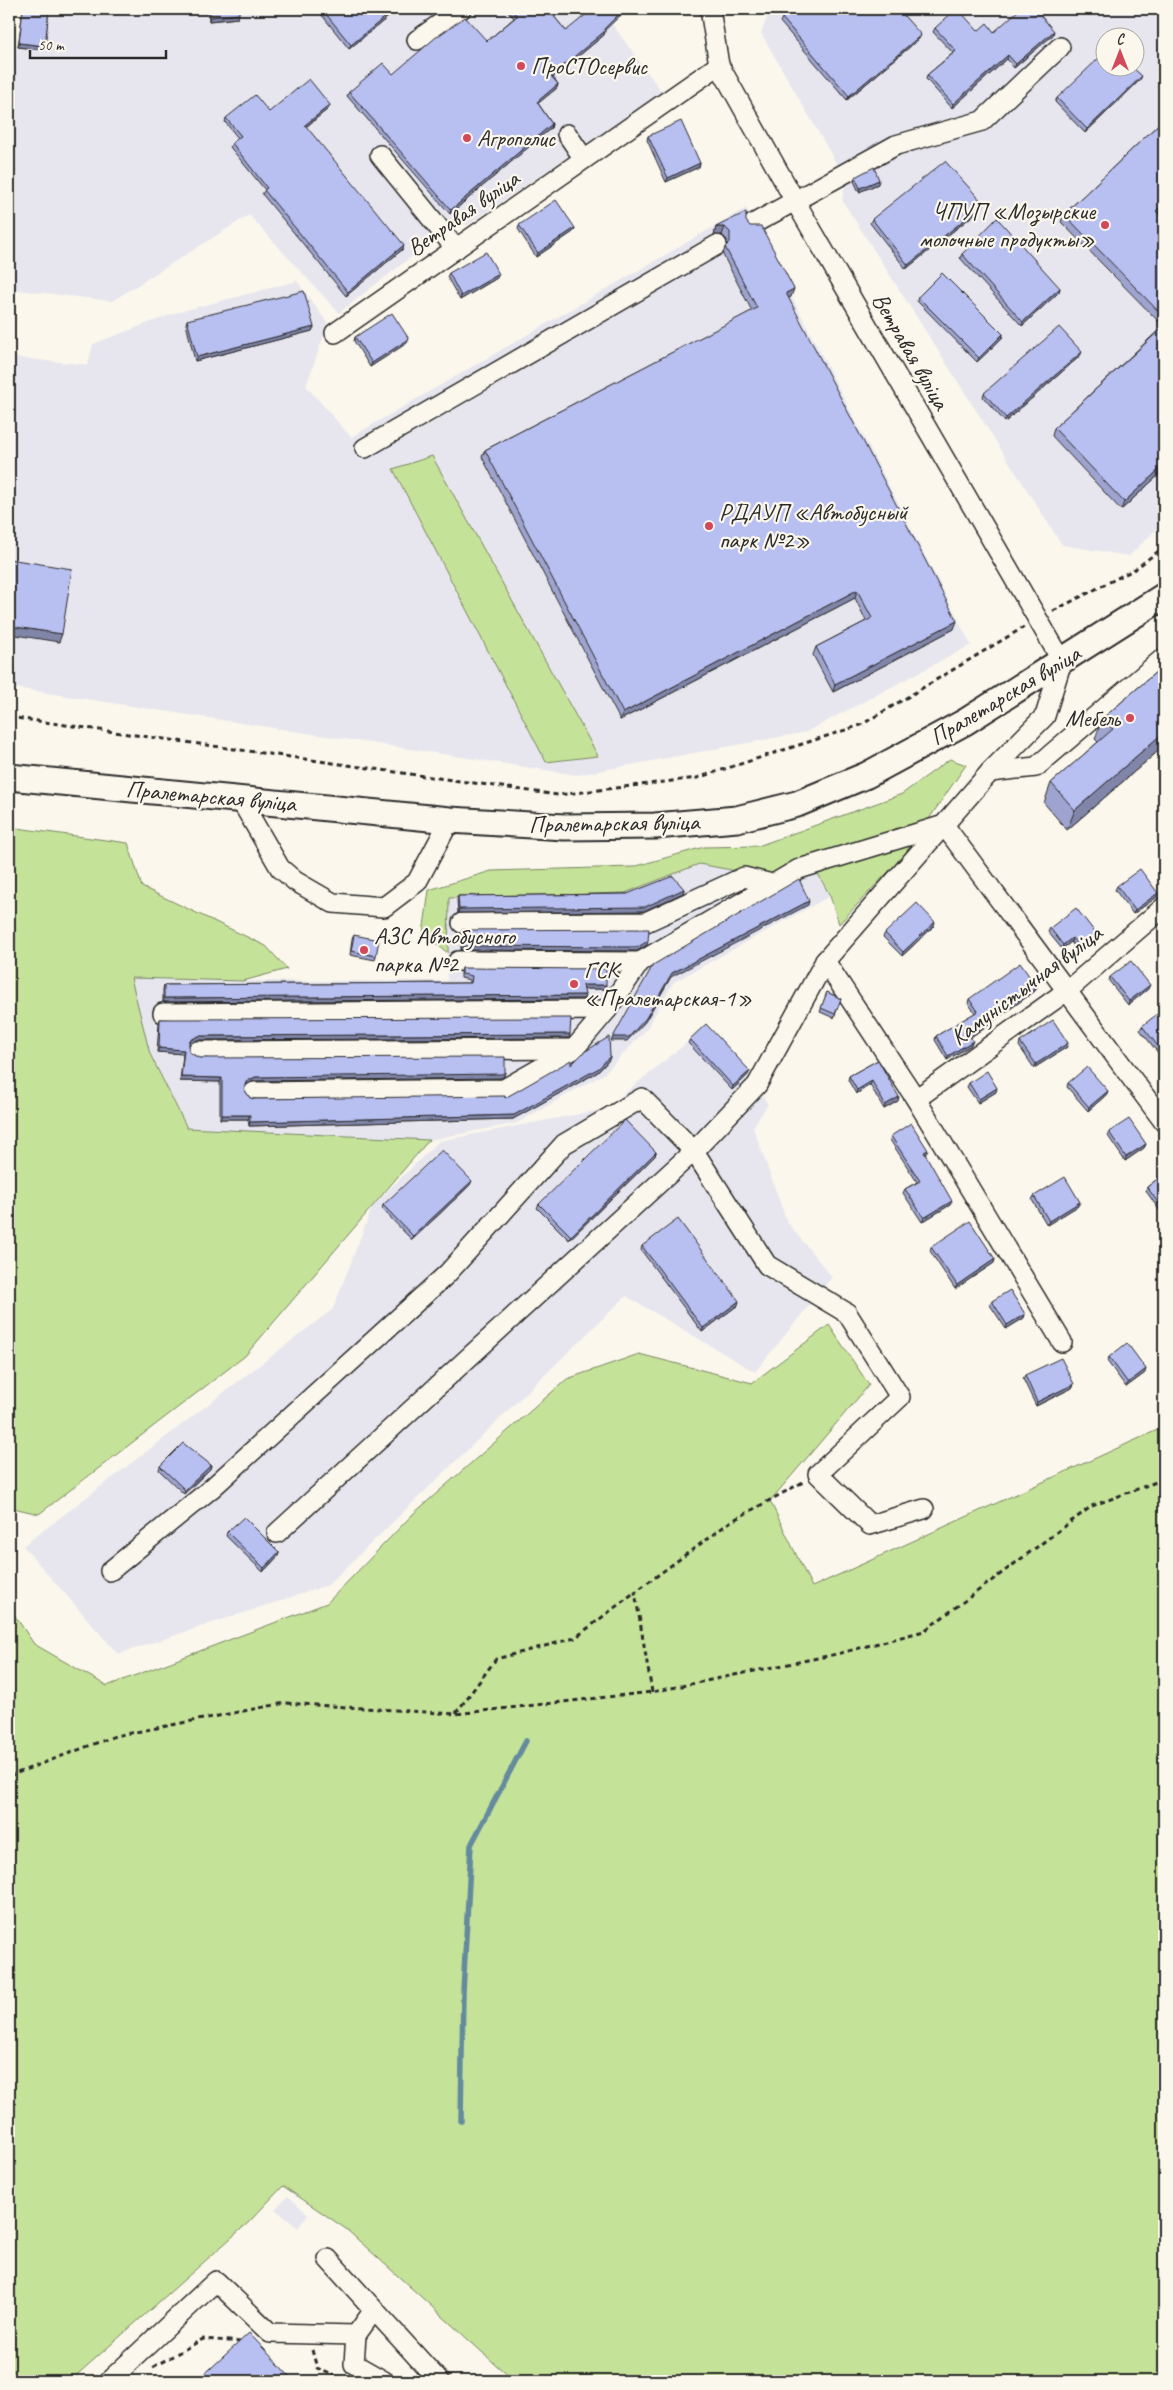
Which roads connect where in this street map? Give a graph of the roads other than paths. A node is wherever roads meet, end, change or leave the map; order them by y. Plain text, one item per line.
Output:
1 (461, 9) edge
2 (710, 9) edge
3 (418, 40) dead end
4 (1060, 47) dead end
5 (718, 65) junction
6 (567, 134) dead end
7 (380, 155) dead end
8 (584, 159) junction
9 (795, 201) junction
10 (753, 224) edge
11 (717, 245) dead end
12 (456, 248) junction
13 (335, 333) dead end
14 (365, 448) dead end
15 (1164, 596) edge
16 (1164, 660) edge
17 (1062, 662) junction
18 (990, 772) junction
19 (9, 778) edge
20 (240, 799) junction
21 (450, 820) junction
22 (944, 825) junction
23 (772, 884) junction
24 (1164, 907) edge
25 (462, 923) dead end
26 (458, 961) dead end
27 (825, 961) junction
28 (640, 962) junction
29 (1068, 990) junction
30 (607, 1010) junction
31 (163, 1013) dead end
32 (574, 1049) junction
33 (197, 1051) dead end
34 (254, 1092) dead end
35 (916, 1099) junction
36 (1164, 1122) edge
37 (694, 1151) junction
38 (1062, 1342) dead end
39 (924, 1509) dead end
40 (277, 1533) dead end
41 (110, 1571) dead end
42 (328, 2259) dead end
43 (374, 2310) junction
44 (356, 2335) junction
45 (108, 2381) edge
46 (384, 2381) edge
47 (439, 2381) edge

1 - 3 street
2 - 5 street, Ветравая вуліца
4 - 9 street
5 - 8 street, Ветравая вуліца
5 - 9 street, Ветравая вуліца
6 - 8 street
7 - 12 street
8 - 12 street, Ветравая вуліца
9 - 10 street
9 - 17 street, Ветравая вуліца
11 - 14 street
12 - 13 street, Ветравая вуліца
15 - 17 main road, Пралетарская вуліца
16 - 18 street
17 - 18 street
17 - 21 main road, Пралетарская вуліца
18 - 22 street
19 - 20 main road, Пралетарская вуліца
20 - 21 main road, Пралетарская вуліца
20 - 21 street
22 - 23 street
22 - 27 street
22 - 29 street
23 - 25 street
23 - 28 street
24 - 29 street, Камуністычная вуліца
26 - 28 street
27 - 35 street
27 - 37 street
28 - 30 street
29 - 35 street, Камуністычная вуліца
29 - 36 street
30 - 31 street
30 - 32 street
32 - 33 street
32 - 34 street
35 - 38 street
37 - 39 street
37 - 40 street
37 - 41 street
42 - 43 street
43 - 44 street
43 - 47 street
44 - 45 street
44 - 46 street

